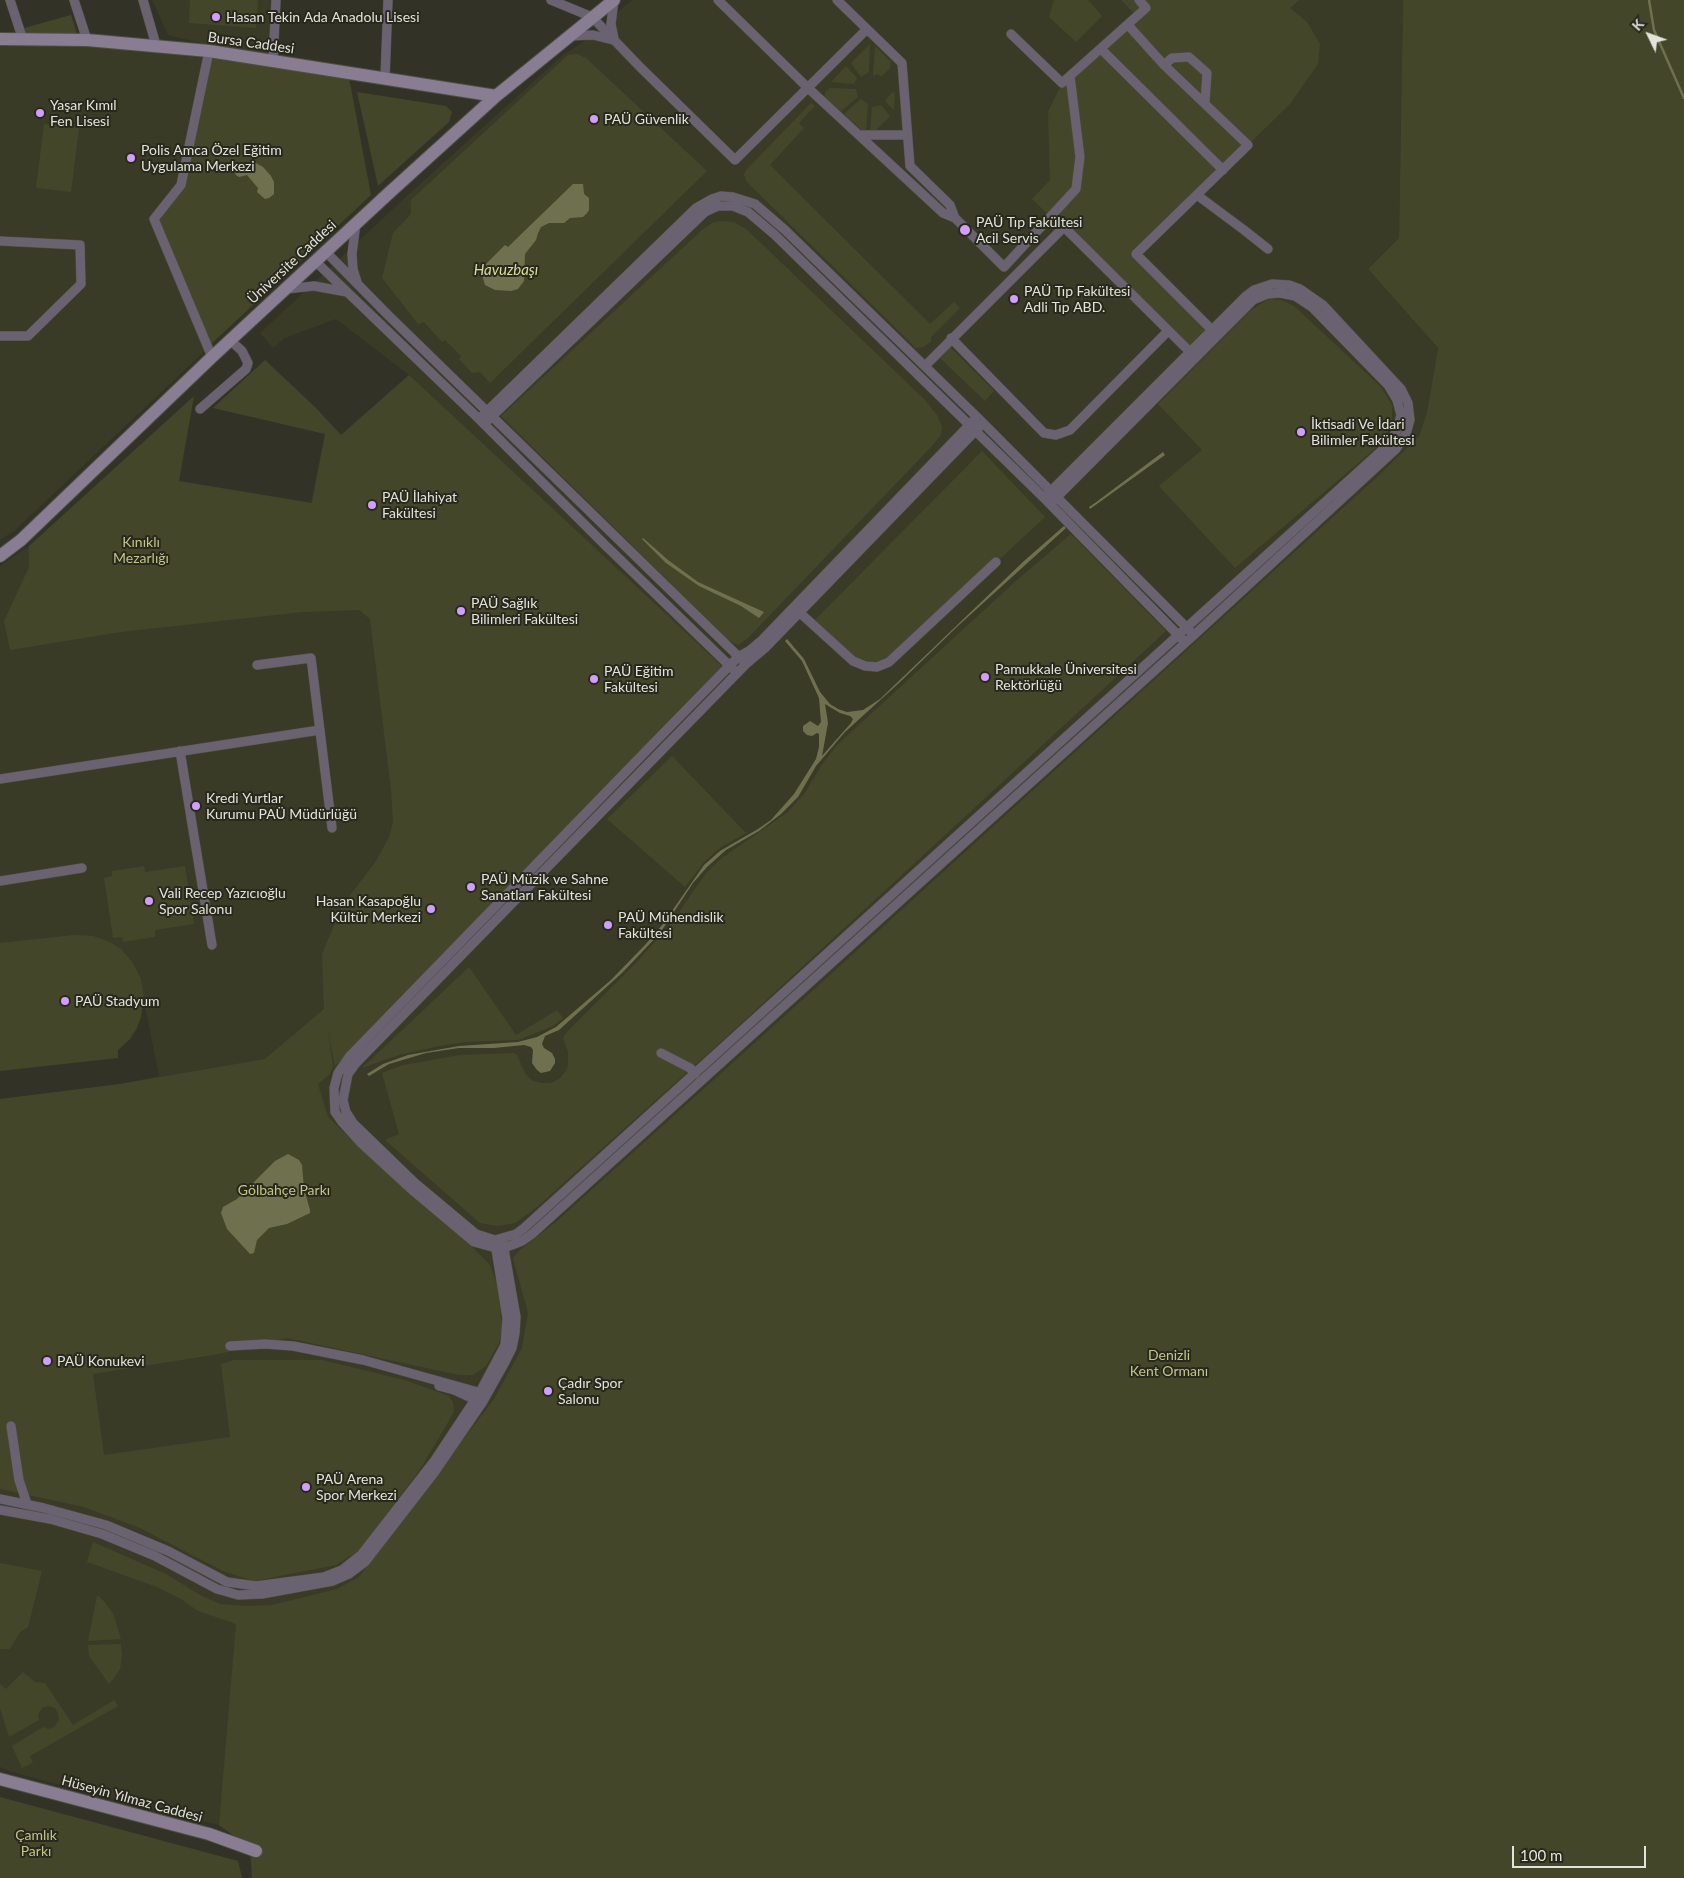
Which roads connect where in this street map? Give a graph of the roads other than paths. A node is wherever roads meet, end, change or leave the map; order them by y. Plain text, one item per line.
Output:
1 (10, 0) edge
2 (74, 0) edge
3 (143, 0) edge
4 (276, 0) edge
5 (388, 0) edge
6 (551, 0) edge
7 (614, 0) edge
8 (718, 0) edge
9 (837, 0) edge
10 (1139, 0) edge
11 (592, 17) junction
12 (1128, 25) junction
13 (867, 29) junction
14 (1011, 34) dead end
15 (570, 36) junction
16 (0, 39) edge
17 (23, 40) junction
18 (87, 40) junction
19 (615, 41) junction
20 (156, 45) junction
21 (1101, 49) junction
22 (209, 51) junction
23 (273, 61) junction
24 (1164, 65) junction
25 (1070, 76) junction
26 (385, 78) junction
27 (808, 88) junction
28 (496, 96) junction
29 (1205, 102) junction
30 (859, 135) junction
31 (907, 135) junction
32 (1223, 170) junction
33 (1197, 194) junction
34 (954, 218) junction
35 (356, 222) junction
36 (0, 241) edge
37 (1268, 250) dead end
38 (325, 252) junction
39 (315, 260) junction
40 (357, 284) junction
41 (284, 289) junction
42 (348, 293) junction
43 (1212, 330) junction
44 (1168, 331) junction
45 (0, 336) edge
46 (951, 338) junction
47 (230, 340) junction
48 (1190, 352) junction
49 (212, 356) junction
50 (925, 366) junction
51 (200, 409) dead end
52 (490, 414) junction
53 (980, 420) junction
54 (482, 421) junction
55 (972, 427) junction
56 (1055, 494) junction
57 (1047, 501) junction
58 (0, 556) edge
59 (996, 562) dead end
60 (799, 612) junction
61 (1187, 628) junction
62 (1179, 635) junction
63 (1194, 635) junction
64 (1186, 642) junction
65 (738, 657) junction
66 (746, 664) junction
67 (257, 665) dead end
68 (729, 666) junction
69 (737, 673) junction
70 (320, 730) junction
71 (180, 751) junction
72 (0, 779) edge
73 (332, 828) dead end
74 (82, 868) dead end
75 (0, 881) edge
76 (488, 914) junction
77 (495, 922) junction
78 (212, 945) dead end
79 (661, 1053) dead end
80 (695, 1074) junction
81 (499, 1244) junction
82 (481, 1397) junction
83 (11, 1426) dead end
84 (0, 1499) edge
85 (27, 1504) junction
86 (0, 1510) edge
87 (0, 1779) edge
88 (256, 1851) dead end

1 - 17 street
2 - 18 street
3 - 20 street
4 - 23 street
5 - 26 street
6 - 11 street
7 - 11 main road, Üniversite Caddesi
7 - 19 street
8 - 27 street
9 - 13 street
10 - 12 street
11 - 15 main road, Üniversite Caddesi
11 - 19 street
12 - 21 street
12 - 24 street
13 - 27 street
13 - 31 street
14 - 25 street
15 - 19 street
15 - 28 main road, Üniversite Caddesi
16 - 17 main road, Bursa Caddesi
17 - 18 main road, Bursa Caddesi
18 - 20 main road, Bursa Caddesi
19 - 27 street
20 - 22 main road, Bursa Caddesi
21 - 25 street
21 - 32 street
22 - 23 main road, Bursa Caddesi
22 - 49 street
23 - 26 main road, Bursa Caddesi
24 - 29 street
24 - 29 street
25 - 34 street
26 - 28 main road, Bursa Caddesi
27 - 30 street
28 - 35 main road, Üniversite Caddesi
29 - 32 street
30 - 31 street
30 - 34 street
31 - 34 street
32 - 33 street
33 - 37 street
33 - 43 street
35 - 38 main road, Üniversite Caddesi
35 - 40 street
36 - 45 street
38 - 39 main road, Üniversite Caddesi
38 - 40 street
39 - 41 main road, Üniversite Caddesi
39 - 42 street
40 - 52 street
41 - 42 street
41 - 47 main road, Üniversite Caddesi
42 - 54 street
43 - 48 street
43 - 63 street
44 - 46 street
44 - 46 street
44 - 48 street
46 - 50 street
47 - 49 main road, Üniversite Caddesi
47 - 51 street
48 - 56 street
49 - 58 main road, Üniversite Caddesi
50 - 52 street
50 - 53 street
52 - 54 street
52 - 55 street
52 - 65 street
53 - 55 street
53 - 56 street
54 - 68 street
55 - 57 street
55 - 60 street
55 - 65 street
56 - 57 street
56 - 61 street
56 - 61 street
57 - 62 street
59 - 60 street
60 - 66 street
61 - 62 street
61 - 63 street
62 - 64 street
62 - 80 street
63 - 64 street
64 - 81 street
65 - 66 street
65 - 68 street
66 - 69 street
67 - 70 street
68 - 69 street
68 - 76 street
69 - 77 street
70 - 71 street
70 - 73 street
71 - 72 street
71 - 78 street
74 - 75 street
76 - 77 street
76 - 81 street
77 - 81 street
79 - 80 street
80 - 81 street
81 - 82 street
82 - 82 street
82 - 85 street
82 - 86 street
83 - 85 street
84 - 85 street
87 - 88 main road, Hüseyin Yılmaz Caddesi

